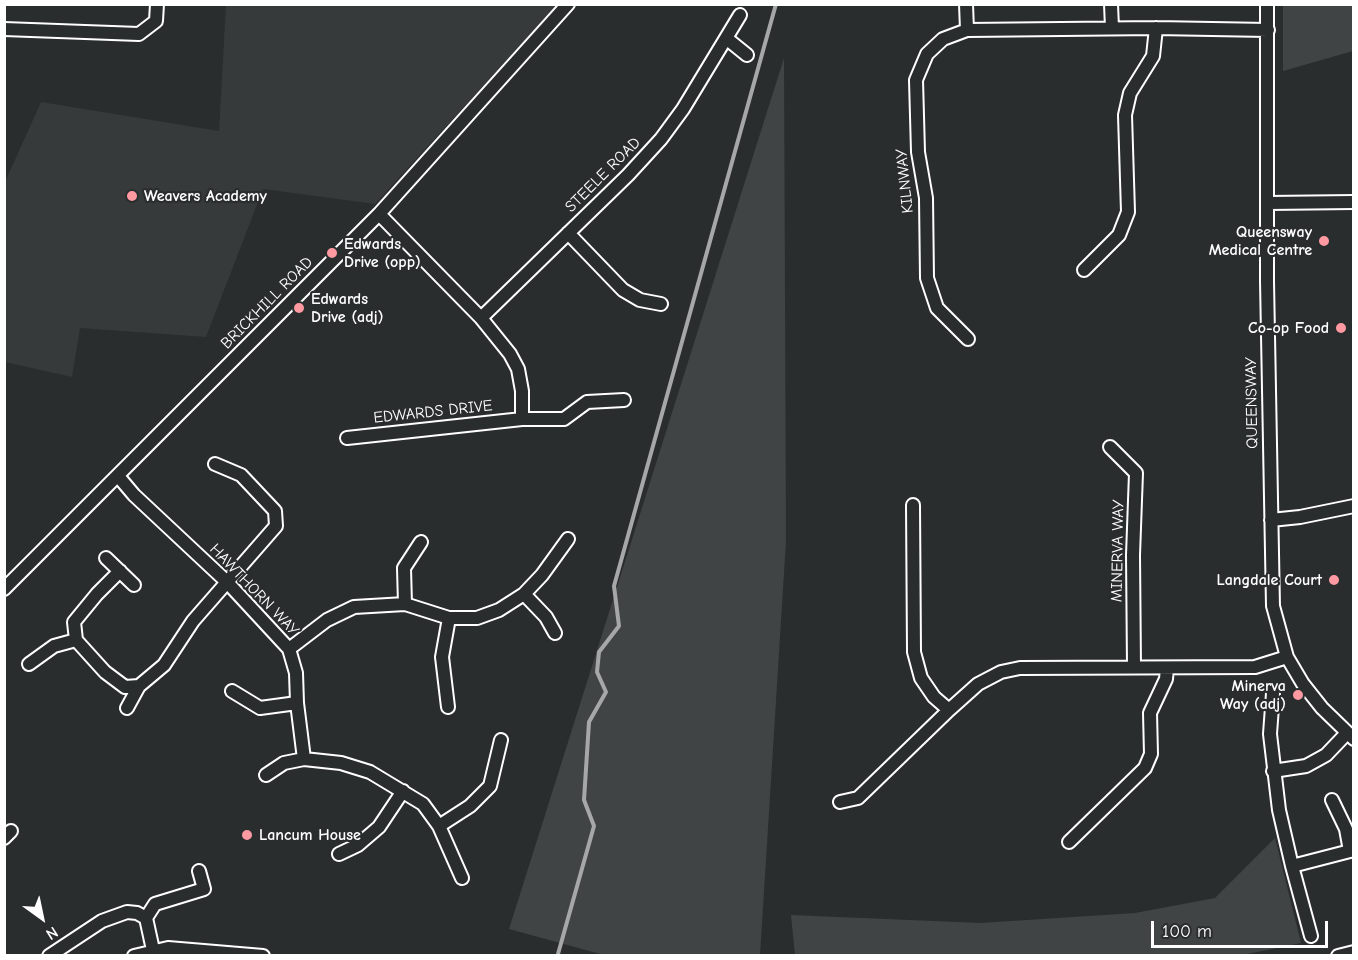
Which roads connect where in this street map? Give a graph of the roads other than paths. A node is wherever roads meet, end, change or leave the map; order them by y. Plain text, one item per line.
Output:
1 (157, 4) edge
2 (568, 4) edge
3 (966, 4) edge
4 (1111, 4) edge
5 (1267, 4) edge
6 (740, 15) dead end
7 (1112, 28) junction
8 (1156, 28) junction
9 (4, 29) edge
10 (967, 30) junction
11 (1268, 30) junction
12 (726, 38) junction
13 (747, 55) dead end
14 (1353, 202) edge
15 (1268, 203) junction
16 (379, 214) junction
17 (568, 233) junction
18 (1084, 270) dead end
19 (661, 304) dead end
20 (481, 318) junction
21 (968, 339) dead end
22 (624, 400) dead end
23 (522, 419) junction
24 (347, 438) dead end
25 (1110, 447) dead end
26 (215, 464) dead end
27 (118, 476) junction
28 (913, 505) dead end
29 (1353, 506) edge
30 (1271, 520) junction
31 (568, 539) dead end
32 (421, 542) dead end
33 (106, 558) dead end
34 (120, 571) junction
35 (227, 582) junction
36 (134, 585) dead end
37 (4, 589) edge
38 (524, 594) junction
39 (405, 604) junction
40 (449, 618) junction
41 (555, 633) dead end
42 (76, 640) junction
43 (289, 649) junction
44 (1287, 657) junction
45 (29, 664) dead end
46 (1134, 667) junction
47 (1167, 668) junction
48 (139, 686) junction
49 (232, 692) dead end
50 (1273, 693) dead end
51 (297, 703) junction
52 (448, 707) dead end
53 (127, 708) dead end
54 (949, 710) junction
55 (1350, 736) edge
56 (501, 740) dead end
57 (304, 759) junction
58 (1273, 771) junction
59 (266, 775) dead end
60 (403, 791) junction
61 (1332, 800) dead end
62 (840, 802) dead end
63 (439, 826) junction
64 (1070, 842) dead end
65 (1352, 851) edge
66 (339, 854) dead end
67 (1292, 866) junction
68 (199, 871) dead end
69 (462, 878) dead end
70 (146, 918) junction
71 (1311, 936) dead end
72 (153, 950) junction
73 (1353, 951) edge
74 (168, 952) edge
75 (49, 956) edge
76 (134, 956) edge
77 (263, 956) edge
78 (1338, 956) edge

1 - 9 street
2 - 16 street, BRICKHILL ROAD
3 - 10 street
4 - 7 street
5 - 11 street, QUEENSWAY
6 - 12 street, STEELE ROAD
7 - 8 street, KILNWAY
7 - 10 street, KILNWAY
8 - 11 street, KILNWAY
8 - 18 street
10 - 21 street, KILNWAY
11 - 15 street, QUEENSWAY
12 - 13 street
12 - 17 street, STEELE ROAD
14 - 15 street
15 - 30 street, QUEENSWAY
16 - 20 street
16 - 27 street, BRICKHILL ROAD
17 - 19 street
17 - 20 street, STEELE ROAD
20 - 23 street
22 - 23 street, EDWARDS DRIVE
23 - 24 street, EDWARDS DRIVE
25 - 46 street, MINERVA WAY
26 - 35 street
27 - 35 street, HAWTHORN WAY
27 - 37 street, BRICKHILL ROAD
28 - 54 street
29 - 30 street
30 - 44 street, QUEENSWAY
31 - 38 street
32 - 39 street
33 - 34 street
34 - 36 street
34 - 42 street
35 - 43 street, HAWTHORN WAY
35 - 48 street
38 - 40 street
38 - 41 street
39 - 40 street
39 - 43 street
40 - 52 street
42 - 45 street
42 - 48 street
43 - 51 street, HAWTHORN WAY
44 - 47 street
44 - 55 street, QUEENSWAY
46 - 47 street
46 - 54 street
47 - 64 street
48 - 53 street
49 - 51 street
50 - 58 street
51 - 57 street, HAWTHORN WAY
54 - 62 street
55 - 58 street
56 - 63 street
57 - 59 street
57 - 60 street
58 - 67 street
60 - 63 street
60 - 66 street
61 - 65 street
63 - 69 street
65 - 67 street
67 - 71 street
68 - 70 street
70 - 72 street
70 - 75 street
72 - 74 street
72 - 76 street
73 - 78 street
74 - 77 street

